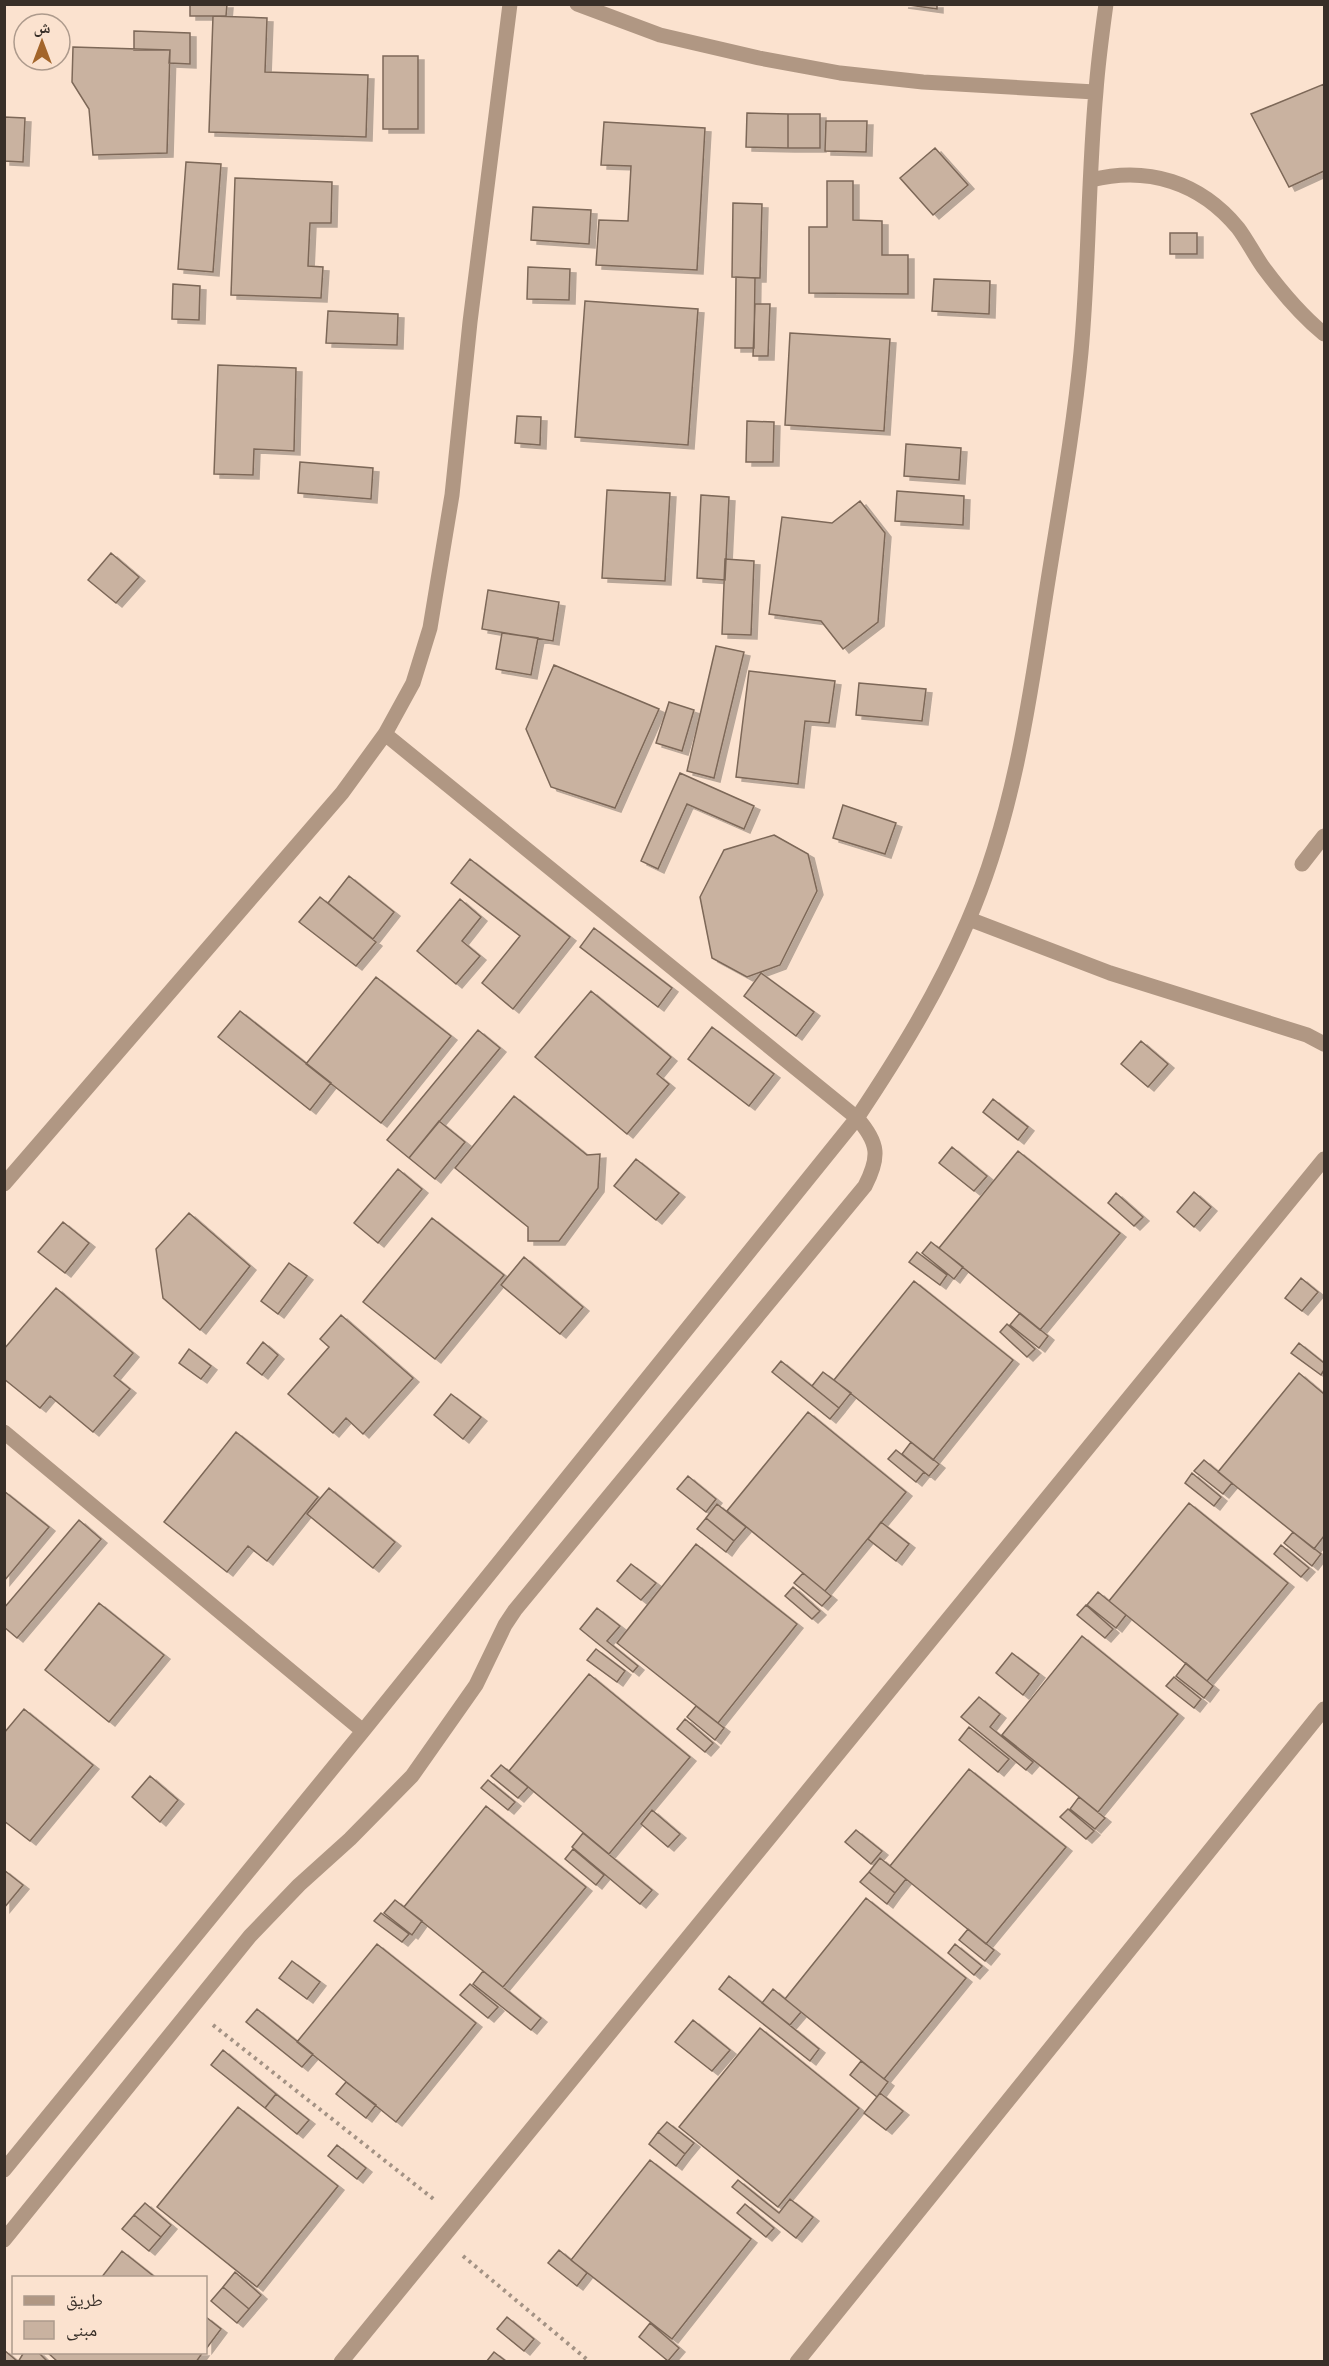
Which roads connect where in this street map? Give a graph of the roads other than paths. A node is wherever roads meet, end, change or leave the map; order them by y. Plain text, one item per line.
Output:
1 (510, 4) edge
2 (577, 4) edge
3 (1106, 4) edge
4 (1095, 92) junction
5 (1091, 180) junction
6 (1324, 334) edge
7 (385, 734) junction
8 (1324, 836) edge
9 (1302, 864) dead end
10 (969, 919) junction
11 (1324, 1044) edge
12 (857, 1119) junction
13 (1324, 1159) edge
14 (4, 1184) edge
15 (4, 1432) edge
16 (1324, 1708) edge
17 (363, 1731) junction
18 (4, 2170) edge
19 (4, 2240) edge
20 (341, 2361) edge
21 (797, 2361) edge

1 - 7 street
2 - 4 street
3 - 4 street
4 - 5 street
5 - 6 street
5 - 10 street
7 - 12 street
7 - 14 street
8 - 9 street
10 - 11 street
10 - 12 street
12 - 17 street
12 - 19 street
13 - 20 street
15 - 17 street
16 - 21 street
17 - 18 street

